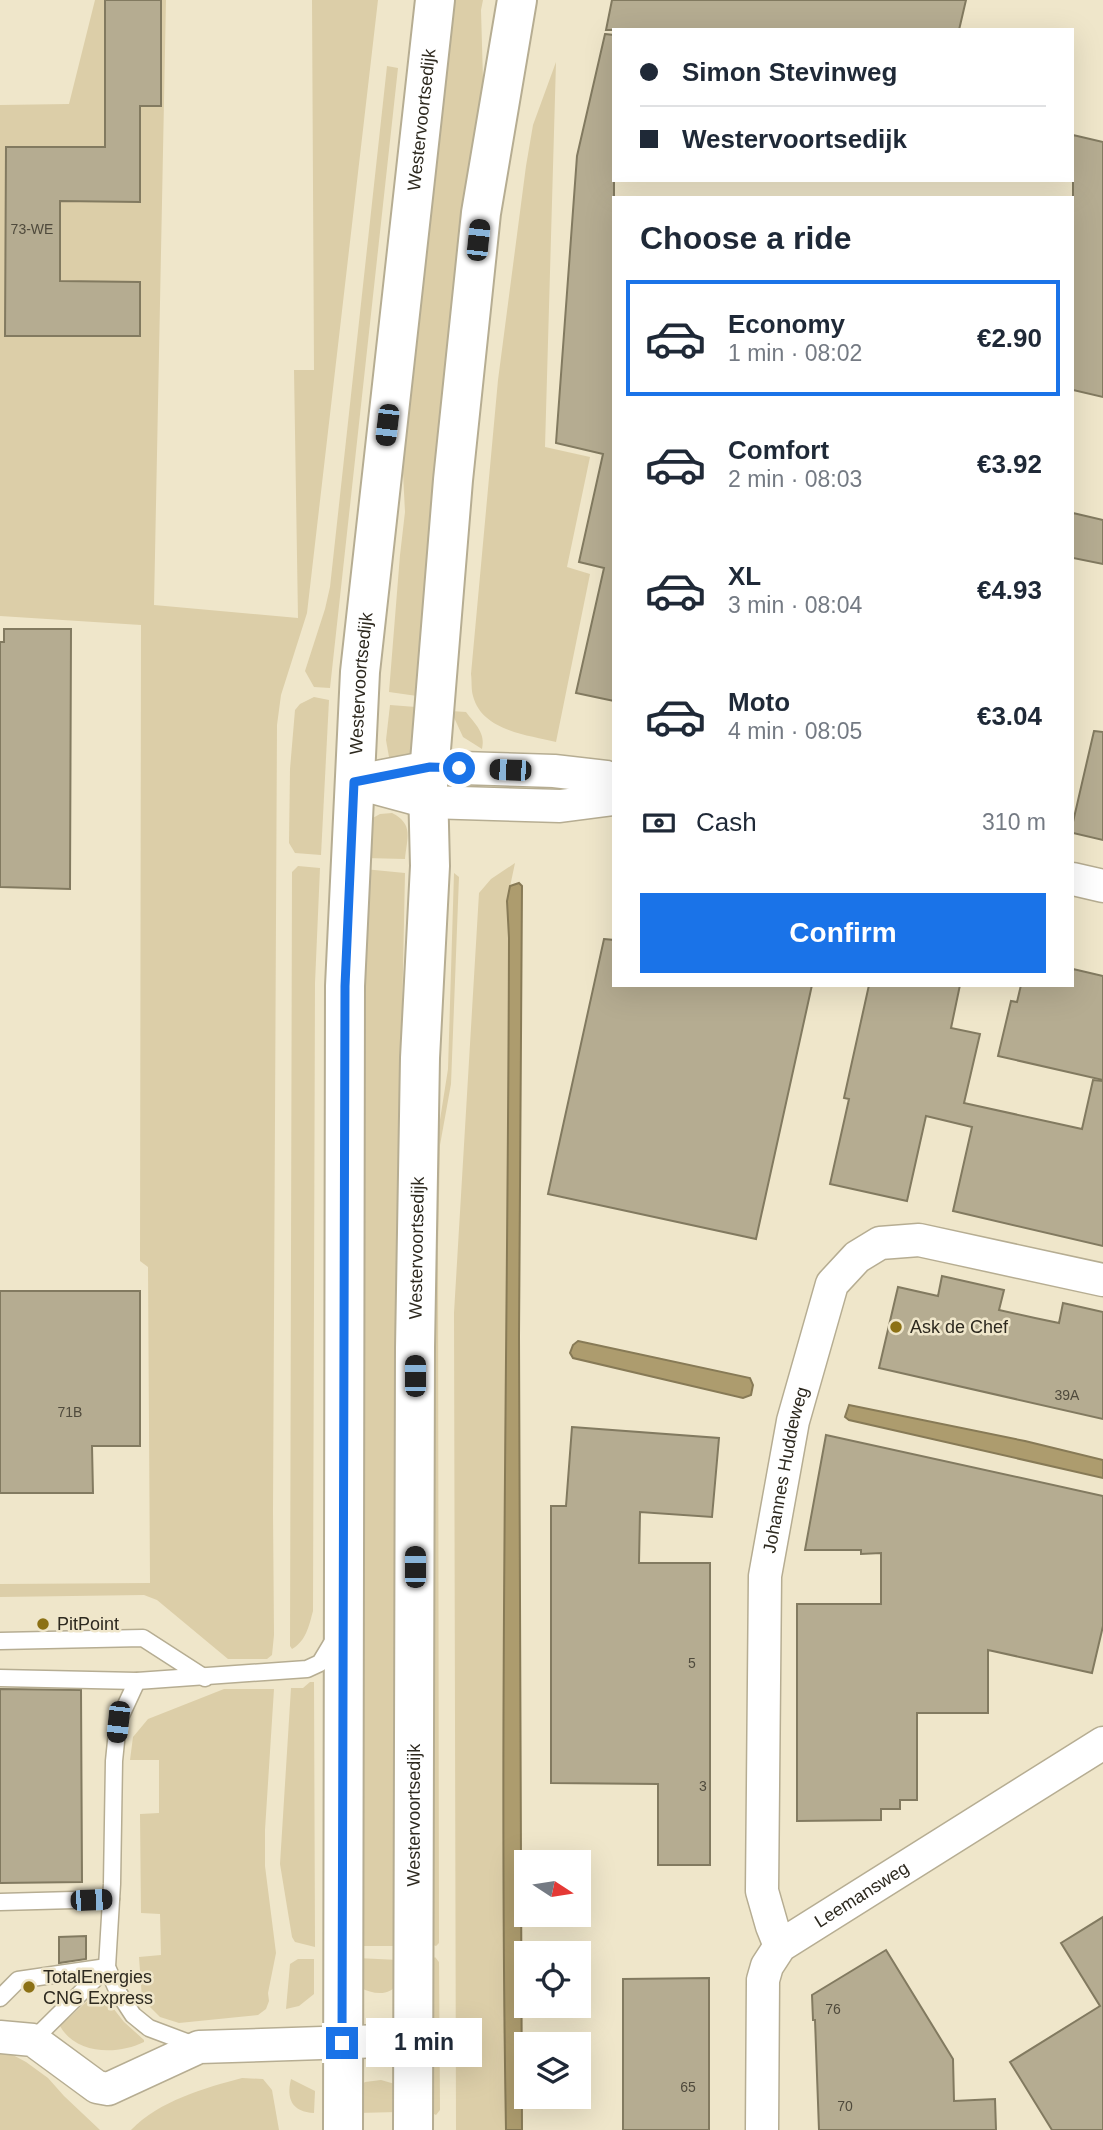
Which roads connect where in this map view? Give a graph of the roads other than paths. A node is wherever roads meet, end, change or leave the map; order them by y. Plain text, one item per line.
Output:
1 (435, 0) edge
2 (517, 0) edge
3 (612, 779) edge
4 (354, 782) junction
5 (429, 785) junction
6 (612, 799) edge
7 (1074, 879) edge
8 (1103, 886) edge
9 (1103, 1280) edge
10 (342, 1627) junction
11 (0, 1641) edge
12 (0, 1678) edge
13 (205, 1678) junction
14 (137, 1681) junction
15 (1103, 1743) edge
16 (111, 1899) junction
17 (0, 1902) edge
18 (780, 1946) junction
19 (107, 1967) junction
20 (0, 1998) edge
21 (0, 2037) edge
22 (33, 2040) junction
23 (414, 2040) junction
24 (342, 2043) junction
25 (199, 2047) junction
26 (343, 2130) edge
27 (413, 2130) edge
28 (762, 2130) edge

1 - 4 main road, Westervoortsedijk
2 - 5 main road, Westervoortsedijk
3 - 5 street
4 - 5 street
4 - 10 main road, Westervoortsedijk
5 - 6 street
5 - 23 main road, Westervoortsedijk
7 - 8 street
9 - 18 street, Johannes Huddeweg
10 - 13 lane
10 - 24 main road, Westervoortsedijk
11 - 13 lane
12 - 14 lane
13 - 14 lane
14 - 16 lane
15 - 18 street, Leemansweg
16 - 17 lane
16 - 19 lane
18 - 28 street
19 - 20 lane
19 - 22 lane
19 - 25 lane
21 - 22 street
22 - 25 street
23 - 24 street
23 - 27 main road, Westervoortsedijk
24 - 25 street
24 - 26 main road, Westervoortsedijk

